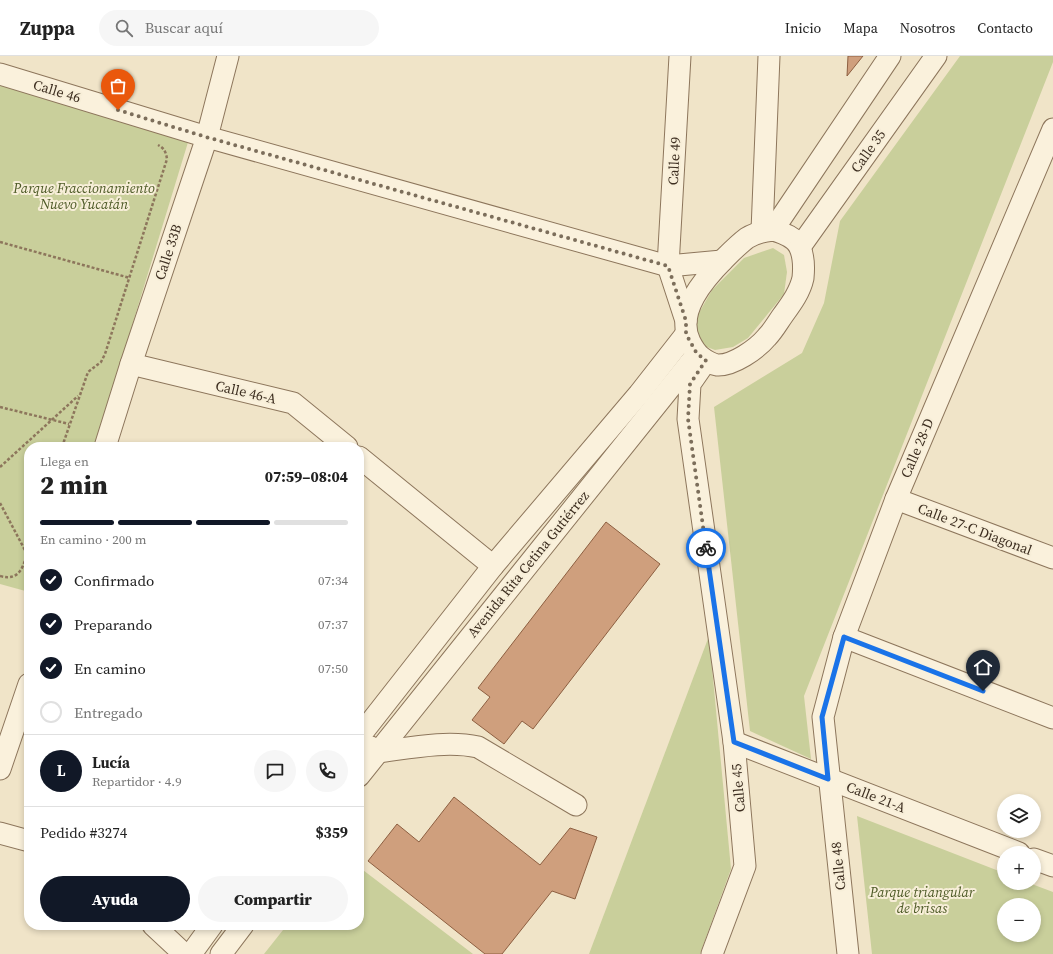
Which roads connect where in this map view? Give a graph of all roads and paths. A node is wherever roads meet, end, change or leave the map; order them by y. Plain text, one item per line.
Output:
1 (228, 56) edge
2 (680, 56) edge
3 (769, 56) edge
4 (890, 56) edge
5 (936, 56) edge
6 (0, 74) edge
7 (1053, 129) edge
8 (206, 137) junction
9 (155, 143) dead end
10 (768, 231) junction
11 (0, 242) edge
12 (800, 247) junction
13 (722, 261) junction
14 (668, 266) junction
15 (130, 278) junction
16 (686, 328) junction
17 (702, 357) junction
18 (130, 364) junction
19 (79, 396) junction
20 (0, 407) edge
21 (52, 420) junction
22 (70, 424) junction
23 (28, 442) edge
24 (64, 442) edge
25 (107, 442) edge
26 (341, 442) edge
27 (24, 445) edge
28 (364, 461) edge
29 (0, 467) edge
30 (896, 499) junction
31 (0, 503) edge
32 (24, 548) edge
33 (1053, 557) edge
34 (24, 563) edge
35 (493, 566) junction
36 (0, 576) edge
37 (844, 637) junction
38 (24, 699) edge
39 (1053, 718) edge
40 (364, 732) edge
41 (364, 742) edge
42 (734, 742) junction
43 (378, 752) junction
44 (0, 769) edge
45 (364, 770) edge
46 (828, 779) junction
47 (576, 805) dead end
48 (0, 833) edge
49 (24, 840) edge
50 (1001, 846) edge
51 (1041, 862) edge
52 (1053, 866) edge
53 (158, 930) edge
54 (208, 930) edge
55 (239, 930) edge
56 (184, 954) edge
57 (191, 954) edge
58 (221, 954) edge
59 (712, 954) edge
60 (848, 954) edge

1 - 8 street, Calle 33B
2 - 14 street, Calle 49
3 - 10 street
4 - 10 street
5 - 12 street, Calle 35
6 - 8 street, Calle 46
7 - 30 street, Calle 28-D
8 - 14 street, Calle 46
8 - 18 street, Calle 33B
9 - 15 path
10 - 12 street
10 - 13 street
11 - 15 path
12 - 17 street
13 - 14 street, Calle 46
13 - 16 street
14 - 16 street
15 - 19 path
16 - 17 street
16 - 35 street, Avenida Rita Cetina Gutiérrez
17 - 42 street, Calle 45
17 - 43 street, Avenida Rita Cetina Gutiérrez
18 - 25 street, Calle 33B
18 - 26 street, Calle 46-A
19 - 21 path
19 - 22 path
20 - 21 path
21 - 22 path
21 - 23 path
22 - 24 path
27 - 29 path
28 - 35 street
30 - 33 street, Calle 27-C Diagonal
30 - 37 street, Calle 28-D
31 - 32 path
34 - 36 path
35 - 40 street, Avenida Rita Cetina Gutiérrez
37 - 39 street
37 - 46 street, Calle 28-D
38 - 44 street
41 - 43 street
42 - 46 street, Calle 21-A
42 - 59 street, Calle 45
43 - 45 street, Avenida Rita Cetina Gutiérrez
43 - 47 street
46 - 50 street, Calle 21-A
46 - 60 street, Calle 48
48 - 49 street
51 - 52 street
53 - 56 street
54 - 57 street
55 - 58 street

